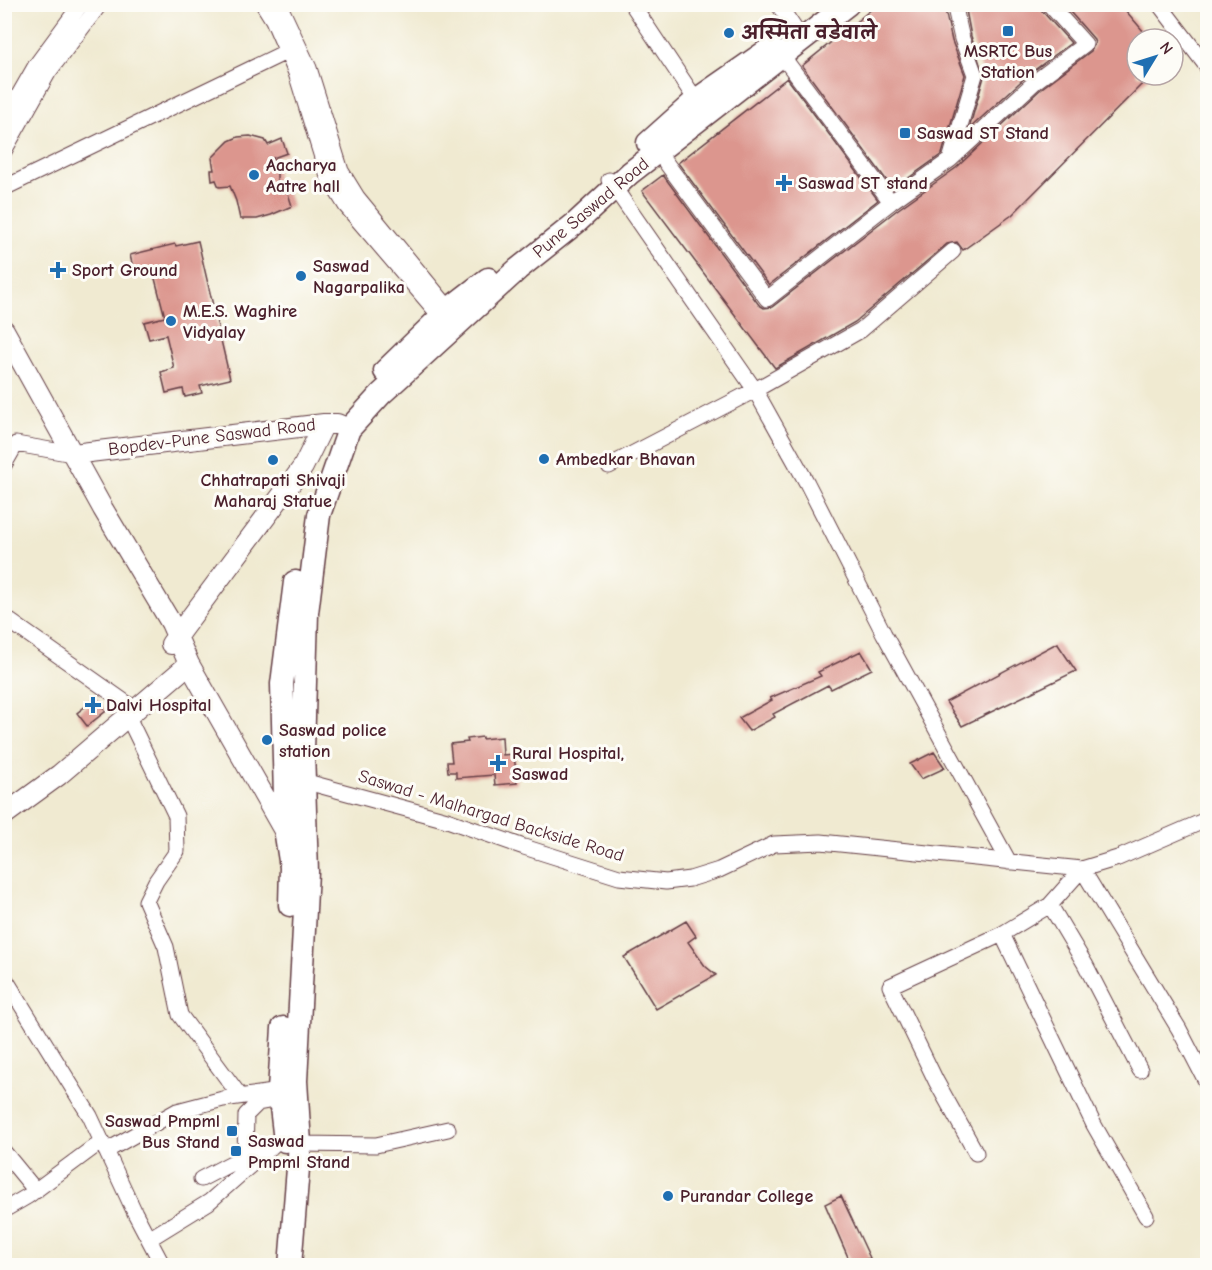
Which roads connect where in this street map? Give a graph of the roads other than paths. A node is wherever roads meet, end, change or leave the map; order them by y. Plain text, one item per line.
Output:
1 (81, 4) edge
2 (100, 4) edge
3 (263, 4) edge
4 (279, 4) edge
5 (632, 4) edge
6 (778, 4) edge
7 (828, 4) edge
8 (848, 4) edge
9 (958, 4) edge
10 (1049, 4) edge
11 (1159, 4) edge
12 (799, 36) junction
13 (293, 49) junction
14 (783, 57) junction
15 (1208, 68) edge
16 (696, 100) junction
17 (4, 121) edge
18 (4, 151) edge
19 (658, 152) junction
20 (950, 160) junction
21 (612, 183) junction
22 (4, 188) edge
23 (891, 201) junction
24 (953, 251) dead end
25 (450, 319) junction
26 (4, 330) edge
27 (4, 357) edge
28 (755, 390) junction
29 (337, 426) junction
30 (10, 441) edge
31 (66, 453) junction
32 (4, 465) edge
33 (609, 466) dead end
34 (7, 625) edge
35 (170, 635) junction
36 (184, 668) junction
37 (132, 714) junction
38 (295, 778) junction
39 (4, 815) edge
40 (1208, 819) edge
41 (286, 835) junction
42 (1009, 862) junction
43 (1082, 869) junction
44 (301, 876) junction
45 (1050, 905) junction
46 (1002, 934) junction
47 (4, 977) edge
48 (1140, 1070) dead end
49 (1208, 1085) edge
50 (285, 1092) junction
51 (240, 1096) junction
52 (448, 1129) dead end
53 (288, 1141) junction
54 (104, 1146) junction
55 (4, 1152) edge
56 (976, 1153) dead end
57 (245, 1156) junction
58 (201, 1179) dead end
59 (36, 1191) junction
60 (4, 1210) edge
61 (1146, 1216) dead end
62 (149, 1239) junction
63 (163, 1266) edge
64 (276, 1266) edge
65 (290, 1266) edge

1 - 17 street
2 - 18 street
3 - 13 street
4 - 13 street
5 - 16 street
6 - 12 street
7 - 12 highway, Pune Saswad Road
8 - 12 highway, Pune Saswad Road
9 - 20 street
10 - 20 street
11 - 15 street
12 - 14 highway, Pune Saswad Road
12 - 16 highway
13 - 22 street
13 - 25 street
14 - 19 highway, Pune Saswad Road
14 - 23 street
16 - 21 highway
19 - 21 highway, Pune Saswad Road
19 - 23 street
20 - 23 street
21 - 25 highway
21 - 28 street
24 - 28 street
25 - 29 highway
26 - 31 main road
27 - 31 main road
28 - 33 street
28 - 42 street
29 - 31 main road, Bopdev-Pune Saswad Road
29 - 35 main road
29 - 38 highway
29 - 38 highway
30 - 31 street
30 - 32 street
31 - 35 main road
34 - 37 street
35 - 36 main road
36 - 37 main road
36 - 41 main road
36 - 44 main road
37 - 39 main road
37 - 51 street
38 - 41 highway
38 - 42 street, Saswad - Malhargad Backside Road
38 - 44 highway
40 - 43 street, Saswad - Malhargad Backside Road
41 - 44 highway
42 - 43 street, Saswad - Malhargad Backside Road
43 - 45 street
43 - 49 street
44 - 50 highway
45 - 46 street
45 - 48 street
46 - 56 street
46 - 61 street
47 - 54 street
50 - 51 street
50 - 53 highway
50 - 57 street
51 - 54 street
52 - 53 street
53 - 57 street
53 - 62 street
53 - 64 highway
53 - 65 highway
54 - 59 street
54 - 62 street
55 - 59 street
57 - 58 street
59 - 60 street
62 - 63 street

